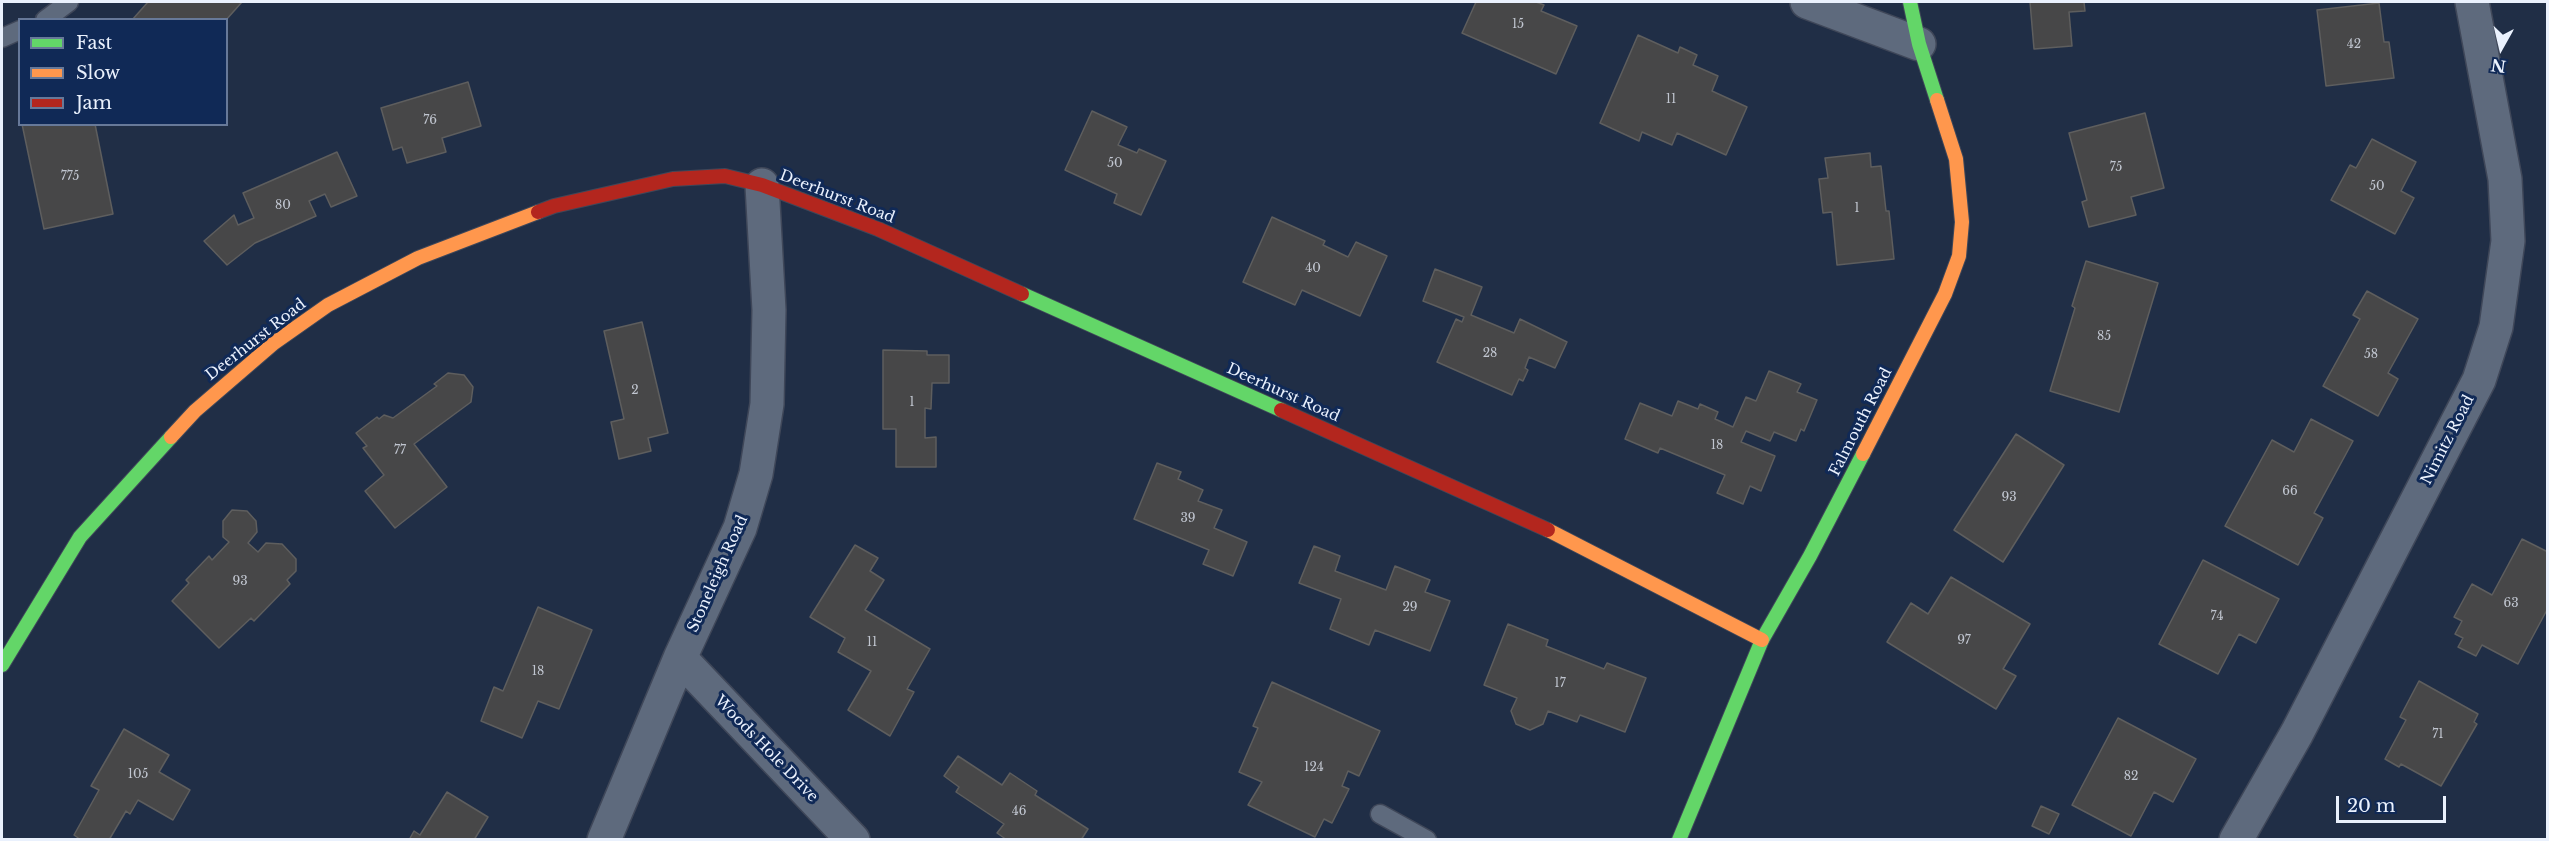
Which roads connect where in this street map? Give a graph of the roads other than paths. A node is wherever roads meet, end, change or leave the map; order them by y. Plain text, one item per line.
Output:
1 (69, 2) edge
2 (1808, 2) edge
3 (1910, 2) edge
4 (2472, 2) edge
5 (48, 18) edge
6 (18, 31) edge
7 (2, 38) edge
8 (1919, 44) junction
9 (762, 185) junction
10 (1762, 639) junction
11 (680, 658) junction
12 (2, 665) edge
13 (1380, 814) dead end
14 (604, 840) edge
15 (853, 840) edge
16 (1427, 840) edge
17 (1679, 840) edge
18 (2236, 840) edge

1 - 5 lane
2 - 8 street
3 - 8 street, Falmouth Road
4 - 18 street, Nimitz Road
6 - 7 lane
8 - 10 street, Falmouth Road
9 - 10 street, Deerhurst Road
9 - 11 street, Stoneleigh Road
9 - 12 street, Deerhurst Road
10 - 17 street, Falmouth Road
11 - 14 street, Stoneleigh Road
11 - 15 street, Woods Hole Drive
13 - 16 lane

